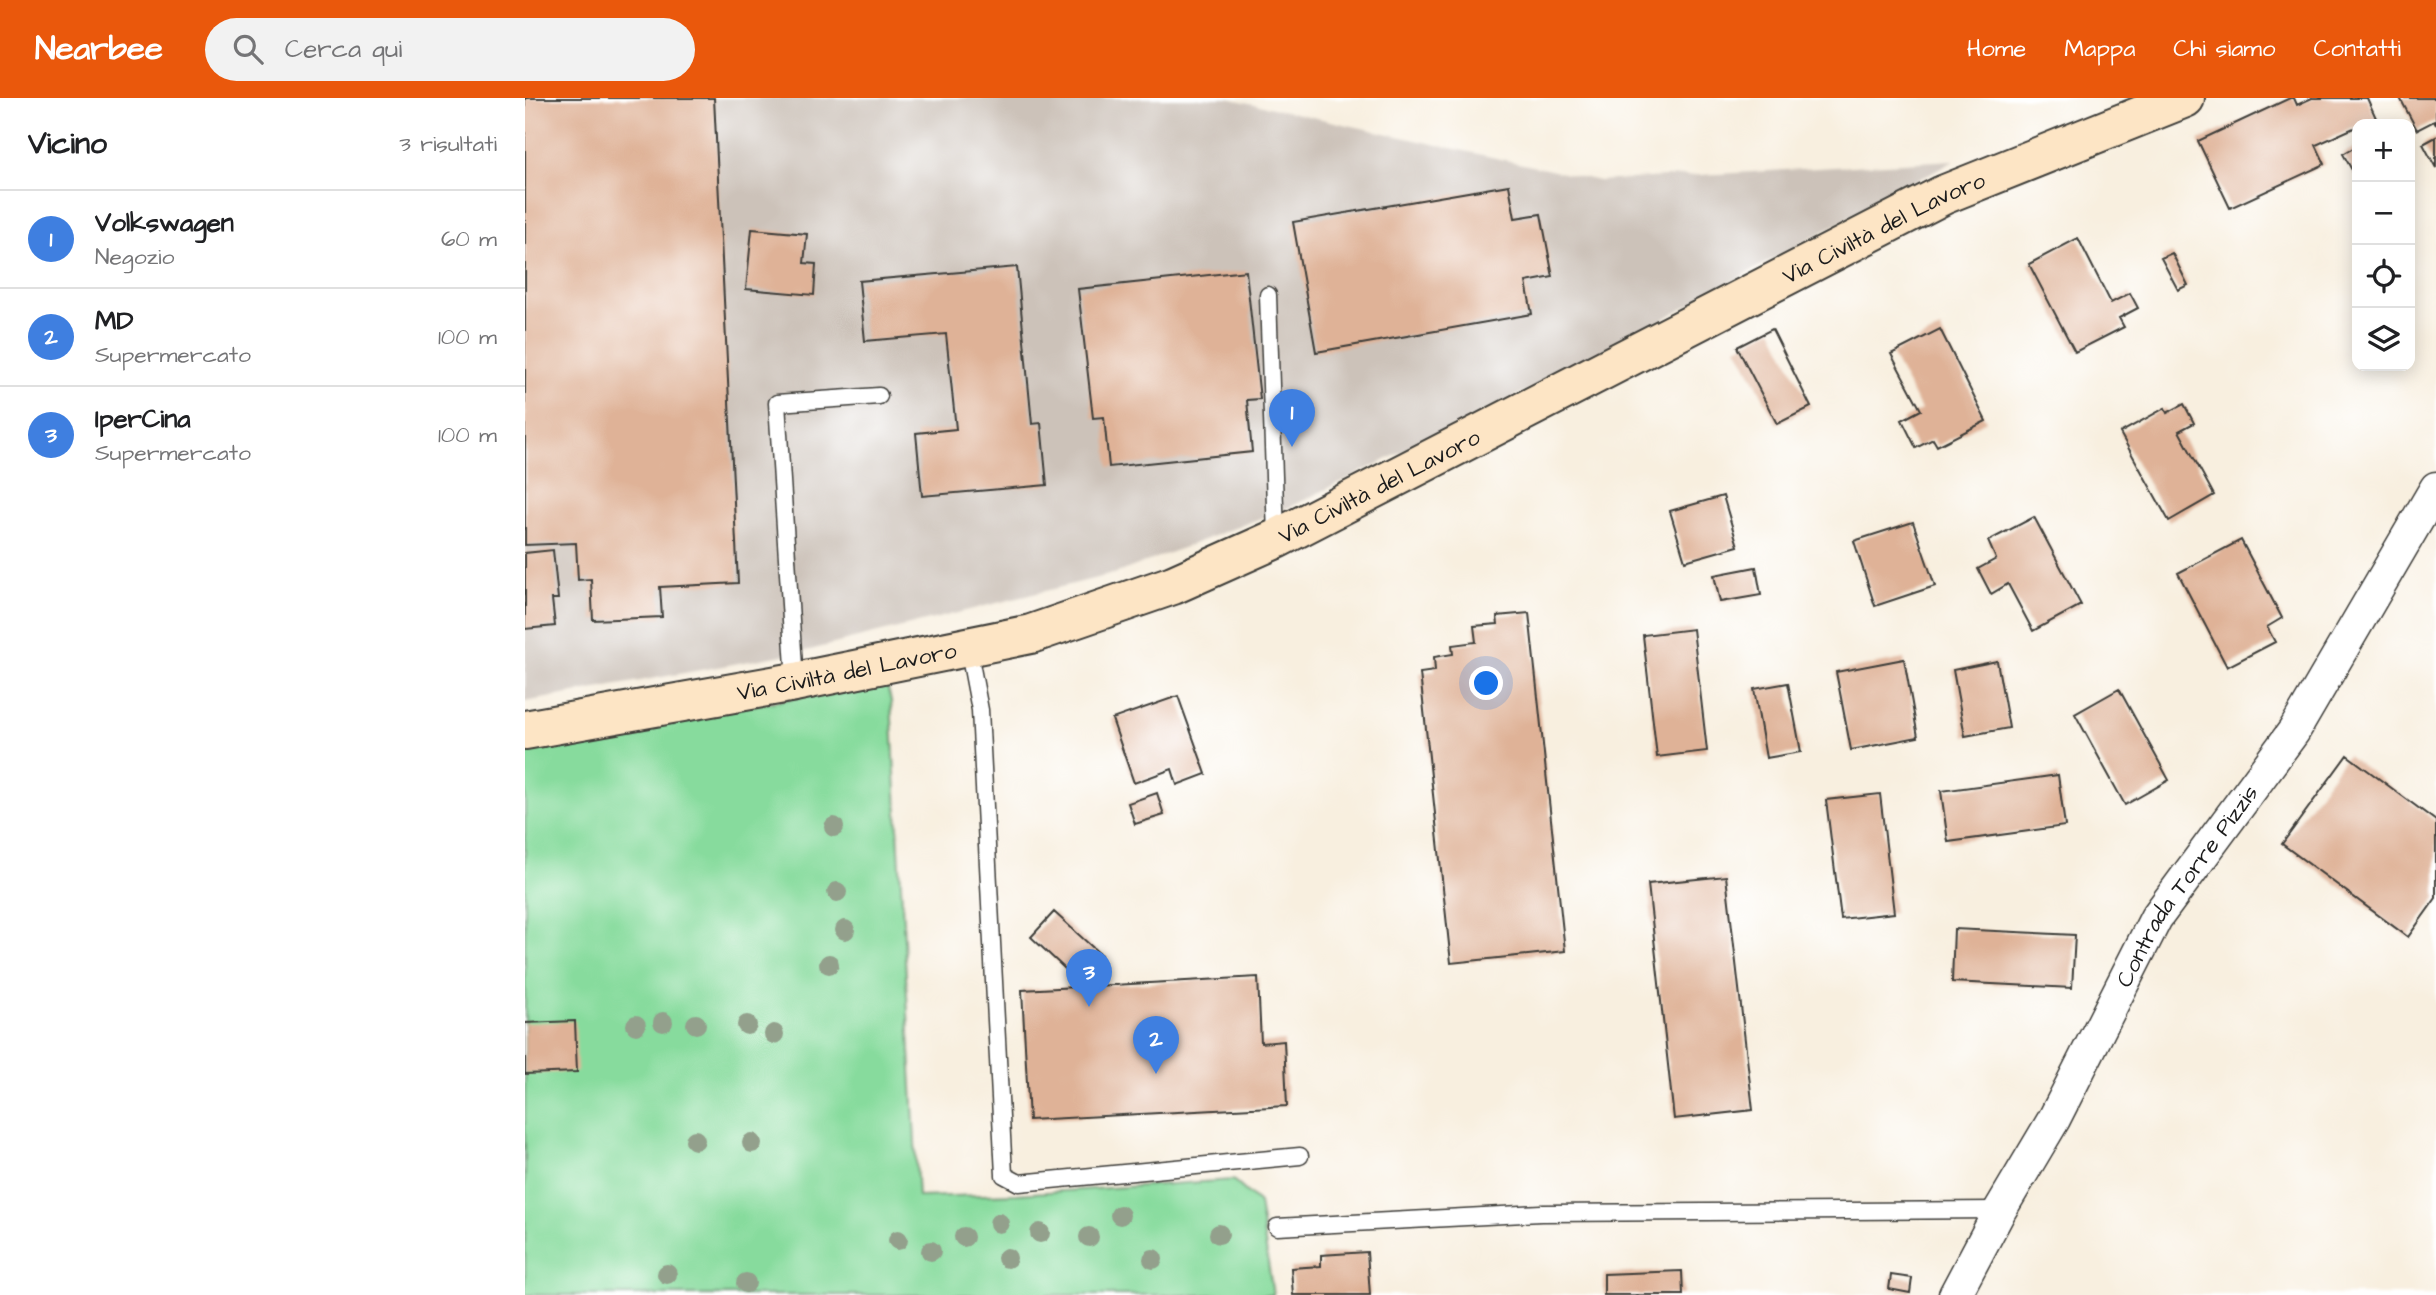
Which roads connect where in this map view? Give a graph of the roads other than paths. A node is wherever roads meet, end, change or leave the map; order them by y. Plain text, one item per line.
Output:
1 (2185, 98) edge
2 (1268, 295) dead end
3 (879, 396) dead end
4 (2436, 488) edge
5 (1276, 539) junction
6 (968, 647) junction
7 (795, 682) junction
8 (525, 730) edge
9 (1300, 1156) dead end
10 (2000, 1210) junction
11 (1277, 1227) dead end
12 (1955, 1295) edge

1 - 5 main road, Via Civiltà del Lavoro
2 - 5 lane
3 - 7 lane
4 - 10 street, Contrada Torre Pizzis
5 - 6 main road, Via Civiltà del Lavoro
6 - 7 main road, Via Civiltà del Lavoro
6 - 9 lane
7 - 8 main road, Via Civiltà del Lavoro
10 - 11 lane
10 - 12 street, Contrada Torre Pizzis

